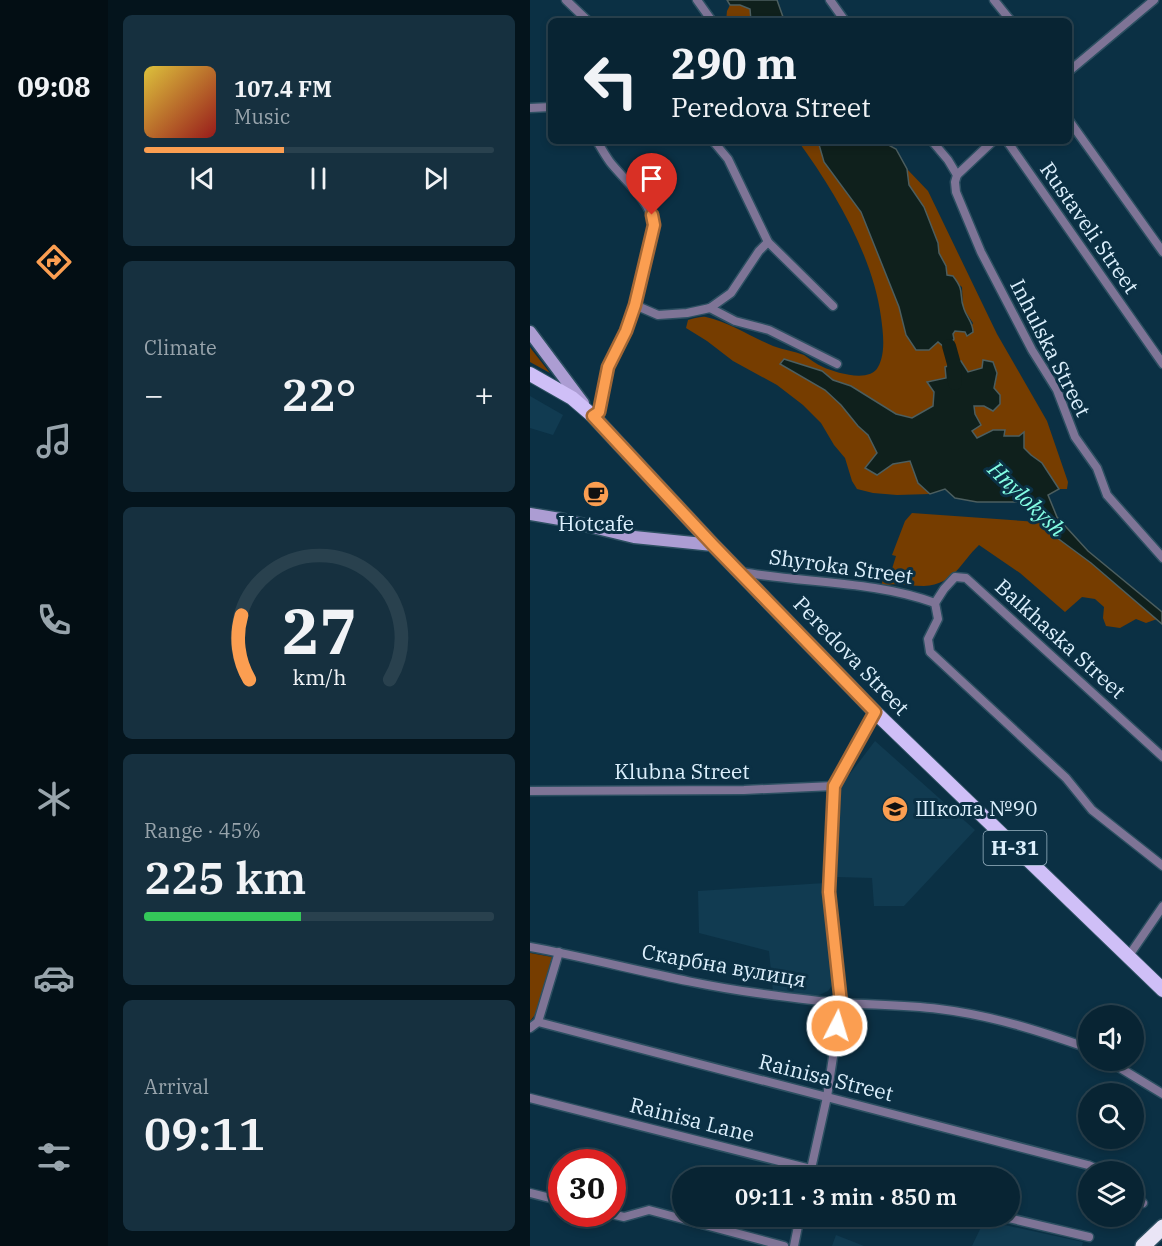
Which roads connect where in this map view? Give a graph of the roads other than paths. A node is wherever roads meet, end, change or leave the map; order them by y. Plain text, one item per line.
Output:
1 (566, 0) edge
2 (697, 0) edge
3 (830, 0) edge
4 (994, 0) edge
5 (1154, 0) edge
6 (585, 18) edge
7 (710, 18) edge
8 (843, 18) edge
9 (1009, 18) edge
10 (1072, 69) edge
11 (548, 107) edge
12 (530, 108) edge
13 (1072, 125) edge
14 (599, 144) edge
15 (716, 144) edge
16 (935, 144) edge
17 (990, 144) edge
18 (1009, 144) edge
19 (957, 175) junction
20 (768, 242) junction
21 (1163, 252) edge
22 (635, 305) junction
23 (833, 306) dead end
24 (710, 308) junction
25 (530, 332) edge
26 (837, 364) dead end
27 (1163, 364) edge
28 (530, 374) edge
29 (593, 416) junction
30 (530, 514) edge
31 (713, 545) junction
32 (1163, 558) edge
33 (740, 572) junction
34 (935, 603) junction
35 (875, 712) junction
36 (1163, 757) edge
37 (834, 786) junction
38 (530, 791) edge
39 (1163, 866) edge
40 (1163, 906) edge
41 (530, 947) edge
42 (559, 952) junction
43 (1128, 957) junction
44 (1163, 990) edge
45 (841, 1003) junction
46 (538, 1022) junction
47 (530, 1029) edge
48 (1078, 1045) edge
49 (1123, 1071) edge
50 (1163, 1094) edge
51 (827, 1097) junction
52 (530, 1098) edge
53 (1078, 1162) edge
54 (788, 1167) edge
55 (811, 1167) edge
56 (530, 1193) edge
57 (548, 1198) edge
58 (626, 1216) edge
59 (1020, 1221) edge
60 (798, 1227) edge
61 (1163, 1227) edge
62 (1089, 1237) dead end
63 (784, 1246) edge
64 (794, 1246) edge
65 (1143, 1246) edge

1 - 6 street
2 - 7 street
3 - 8 street
4 - 9 street
5 - 10 street
11 - 12 street
13 - 21 street
14 - 22 street
15 - 20 street
16 - 19 street, Inhulska Street
17 - 19 street
18 - 27 street, Rustaveli Street
19 - 32 street, Inhulska Street
20 - 23 street
20 - 24 street
22 - 24 street
22 - 29 street
24 - 26 street
25 - 29 main road, Peredova Street
28 - 29 main road, Н-31
29 - 31 main road, Peredova Street / Н-31
30 - 31 main road
31 - 33 main road, Peredova Street / Н-31
33 - 34 street, Shyroka Street
33 - 35 main road, Peredova Street / Н-31
34 - 36 street, Balkhaska Street
34 - 39 street
35 - 37 street
35 - 43 main road, Peredova Street / Н-31
37 - 38 street, Klubna Street
37 - 45 street
40 - 43 street
41 - 42 street, Скарбна вулиця
42 - 45 street, Скарбна вулиця
42 - 46 street
43 - 44 main road, Peredova Street / Н-31
45 - 48 street, Скарбна вулиця
45 - 51 street
46 - 47 street
46 - 51 street, Rainisa Street
49 - 50 street
51 - 53 street, Rainisa Street
51 - 55 street
52 - 54 street, Rainisa Lane
56 - 57 street
58 - 63 street
59 - 62 street
60 - 64 street
61 - 65 highway

